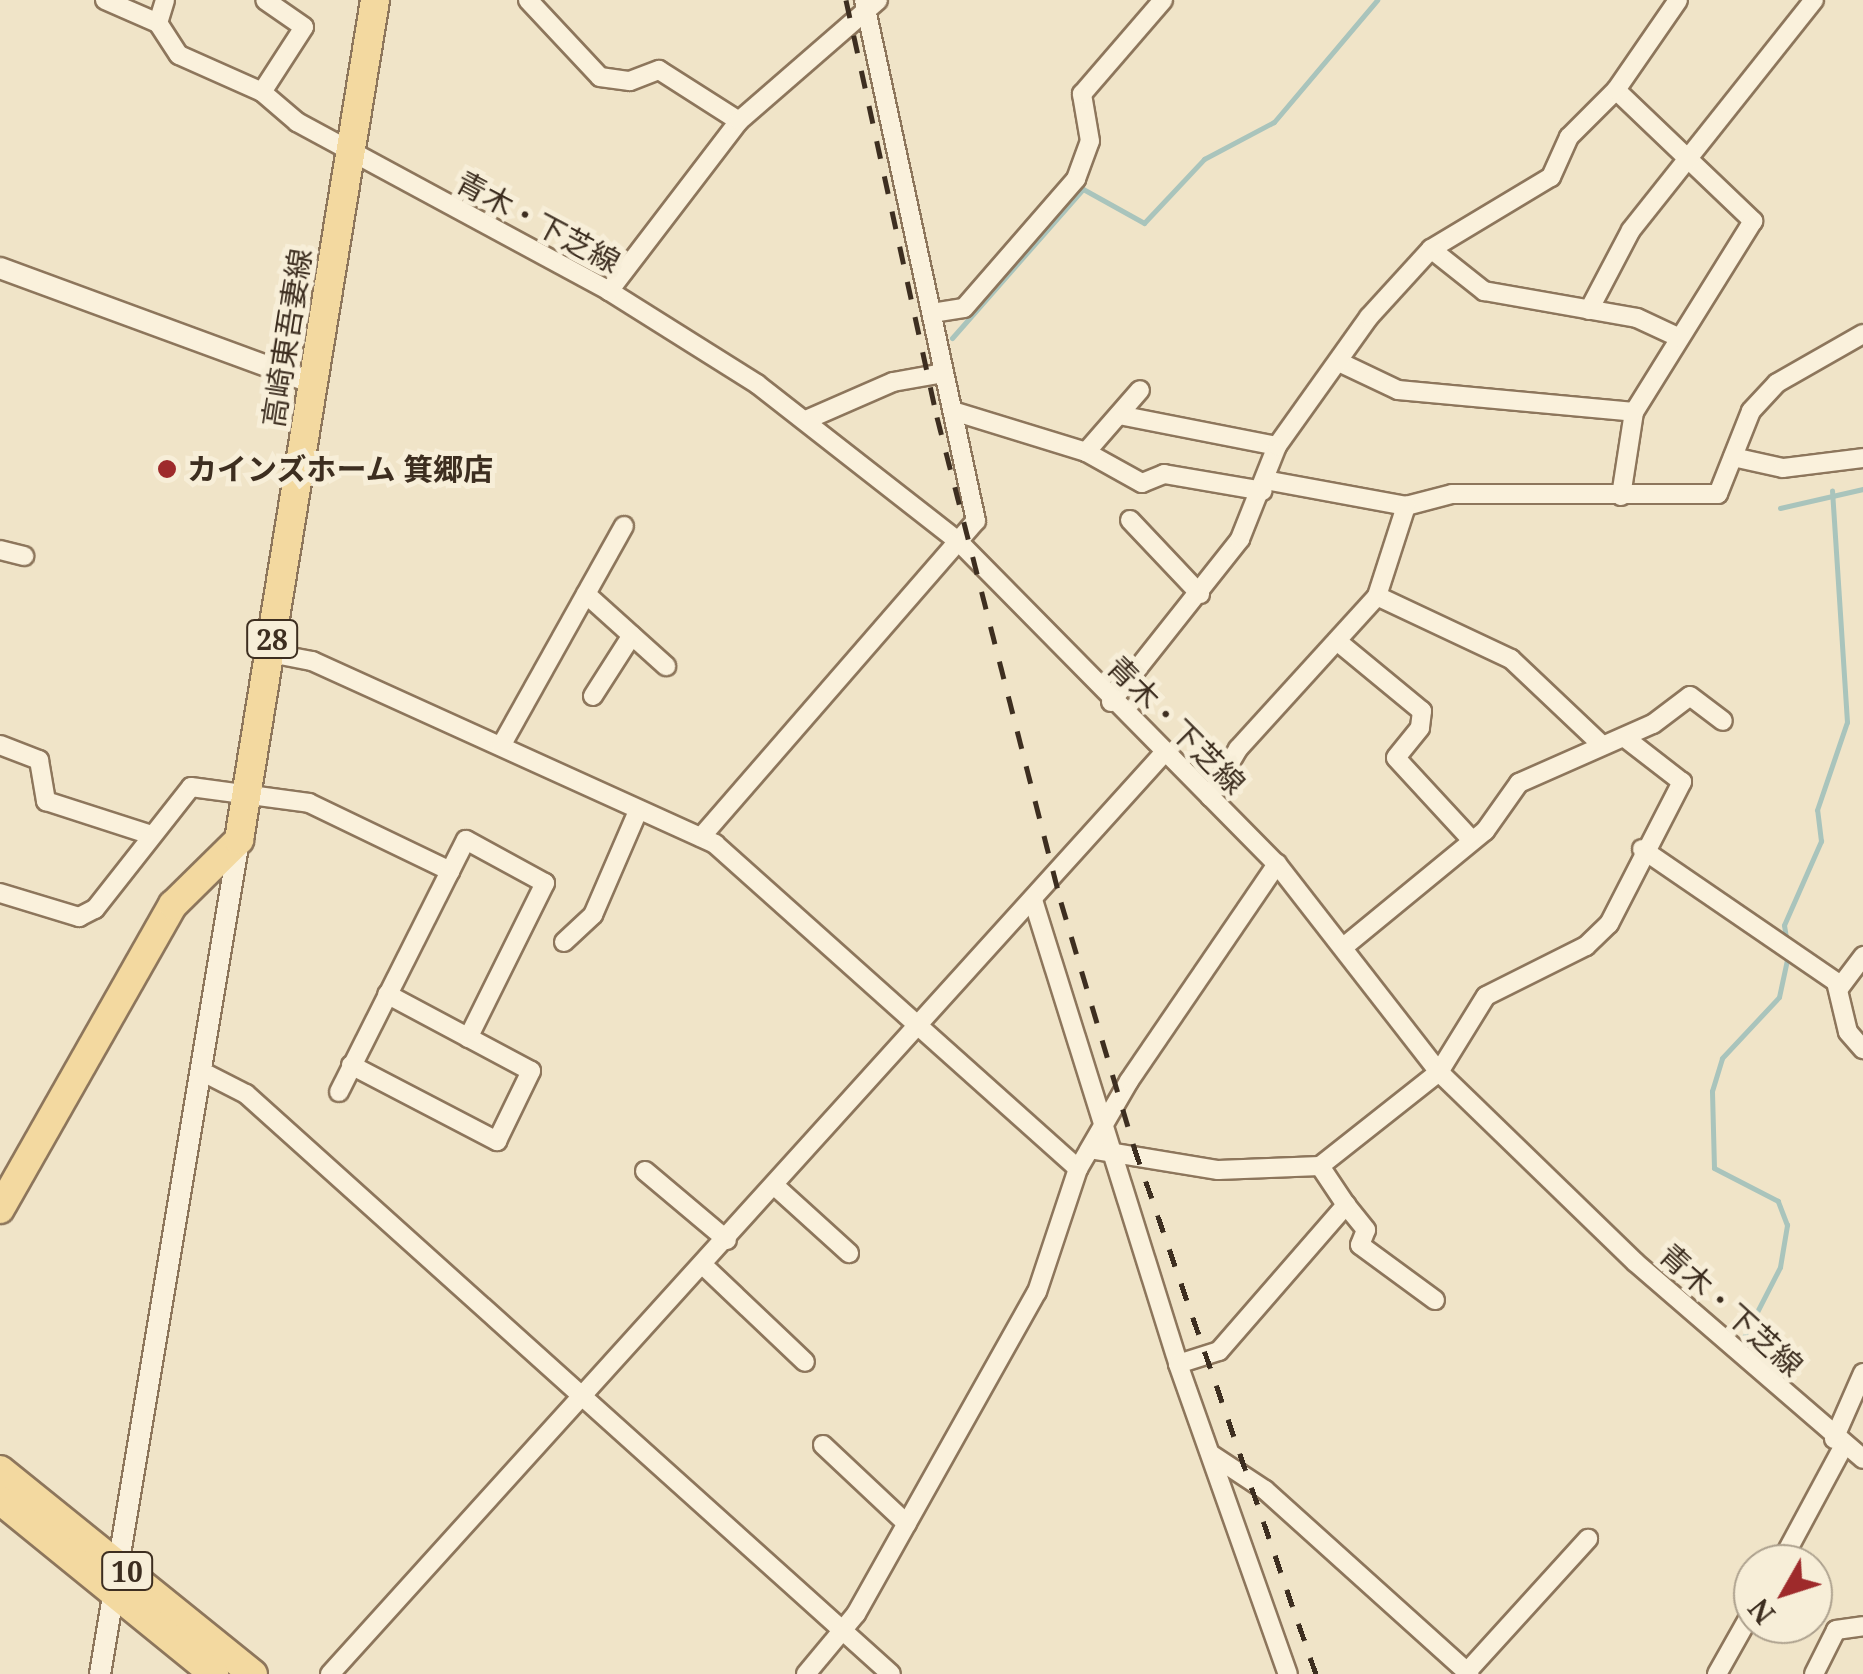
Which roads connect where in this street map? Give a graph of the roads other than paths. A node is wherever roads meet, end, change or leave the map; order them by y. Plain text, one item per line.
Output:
1 (105, 0) edge
2 (165, 0) edge
3 (264, 0) edge
4 (374, 0) edge
5 (528, 0) edge
6 (1163, 0) edge
7 (1678, 0) edge
8 (1814, 0) edge
9 (869, 3) edge
10 (158, 23) junction
11 (1616, 90) junction
12 (262, 92) junction
13 (739, 120) junction
14 (350, 152) junction
15 (1689, 153) junction
16 (1431, 249) junction
17 (0, 268) edge
18 (609, 291) junction
19 (1590, 310) junction
20 (932, 313) junction
21 (1863, 334) edge
22 (1680, 338) junction
23 (1339, 362) junction
24 (944, 373) junction
25 (312, 383) junction
26 (1140, 390) dead end
27 (952, 411) junction
28 (1634, 412) junction
29 (1119, 415) junction
30 (806, 420) junction
31 (1277, 446) junction
32 (1086, 452) junction
33 (1734, 458) junction
34 (1863, 458) edge
35 (1264, 486) junction
36 (1621, 496) junction
37 (1406, 506) junction
38 (1130, 520) dead end
39 (624, 526) dead end
40 (959, 542) junction
41 (0, 550) edge
42 (24, 556) dead end
43 (586, 594) junction
44 (1200, 594) junction
45 (1377, 596) junction
46 (632, 635) junction
47 (1338, 641) junction
48 (270, 653) junction
49 (666, 666) dead end
50 (592, 696) dead end
51 (1111, 702) junction
52 (1722, 721) dead end
53 (1625, 738) junction
54 (1601, 744) junction
55 (0, 745) edge
56 (501, 746) junction
57 (1163, 754) junction
58 (246, 792) junction
59 (1210, 798) junction
60 (638, 811) junction
61 (148, 834) junction
62 (701, 837) junction
63 (1469, 837) junction
64 (239, 840) junction
65 (1642, 849) junction
66 (1277, 864) junction
67 (450, 870) junction
68 (0, 893) edge
69 (1033, 900) junction
70 (564, 942) dead end
71 (1346, 945) junction
72 (1863, 956) edge
73 (1840, 987) junction
74 (387, 994) junction
75 (917, 1023) junction
76 (468, 1038) junction
77 (1863, 1048) edge
78 (352, 1065) junction
79 (202, 1072) junction
80 (1439, 1072) junction
81 (339, 1092) dead end
82 (1102, 1130) junction
83 (1090, 1149) junction
84 (1112, 1159) junction
85 (1320, 1166) junction
86 (1078, 1169) junction
87 (645, 1171) dead end
88 (775, 1186) junction
89 (1346, 1206) junction
90 (0, 1210) edge
91 (727, 1240) junction
92 (850, 1253) dead end
93 (704, 1266) junction
94 (1435, 1300) dead end
95 (805, 1362) dead end
96 (1178, 1364) junction
97 (1863, 1372) edge
98 (585, 1398) junction
99 (1839, 1443) junction
100 (824, 1445) dead end
101 (1211, 1454) junction
102 (1863, 1458) edge
103 (0, 1470) edge
104 (0, 1500) edge
105 (907, 1524) junction
106 (1588, 1538) dead end
107 (1790, 1544) edge
108 (118, 1564) junction
109 (114, 1592) junction
110 (1863, 1626) edge
111 (843, 1631) junction
112 (1734, 1644) edge
113 (1467, 1673) edge
114 (100, 1674) edge
115 (214, 1674) edge
116 (252, 1674) edge
117 (330, 1674) edge
118 (806, 1674) edge
119 (891, 1674) edge
120 (1288, 1674) edge
121 (1717, 1674) edge
122 (1814, 1674) edge

1 - 10 street
2 - 10 street
3 - 12 street
4 - 14 main road, 高崎東吾妻線 / 28
5 - 13 street
6 - 20 street
7 - 11 street
8 - 15 street
9 - 13 street
9 - 20 street
10 - 12 street, 青木・下芝線
11 - 15 street
11 - 16 street
12 - 14 street, 青木・下芝線
13 - 18 street
14 - 18 street, 青木・下芝線
14 - 25 main road, 高崎東吾妻線 / 28
15 - 19 street
15 - 22 street
16 - 19 street
16 - 23 street
17 - 25 street
18 - 30 street, 青木・下芝線
19 - 22 street
20 - 24 street
21 - 33 street
22 - 28 street
23 - 28 street
23 - 31 street
24 - 27 street
24 - 30 street
25 - 48 main road, 高崎東吾妻線 / 28
26 - 29 street
27 - 32 street
27 - 40 street
28 - 36 street
29 - 31 street
29 - 32 street
30 - 40 street, 青木・下芝線
31 - 35 street
32 - 35 street
33 - 34 street
33 - 36 street
35 - 37 street
35 - 44 street
36 - 37 street
37 - 45 street
38 - 44 street
39 - 43 street
40 - 51 street, 青木・下芝線
40 - 62 street
41 - 42 street
43 - 46 street
43 - 56 street
44 - 51 street
45 - 47 street
45 - 54 street
46 - 49 street
46 - 50 street
47 - 59 street
47 - 63 street
48 - 56 street
48 - 58 main road, 高崎東吾妻線 / 28
51 - 57 street, 青木・下芝線
52 - 53 street
53 - 54 street
53 - 65 street
54 - 63 street
55 - 61 street
56 - 60 street
57 - 59 street, 青木・下芝線
57 - 69 street
58 - 61 street
58 - 64 main road, 高崎東吾妻線 / 28
58 - 67 street
59 - 66 street, 青木・下芝線
60 - 62 street
60 - 70 street
61 - 68 street
62 - 75 street
63 - 71 street
64 - 79 street
64 - 90 main road
65 - 73 street
65 - 80 street
66 - 71 street, 青木・下芝線
66 - 82 street
67 - 74 street
67 - 76 street
69 - 75 street
69 - 82 street
71 - 80 street, 青木・下芝線
72 - 73 street
73 - 77 street
74 - 76 street
74 - 78 street
75 - 86 street
75 - 88 street
76 - 78 street
78 - 81 street
79 - 98 street
79 - 108 street
80 - 85 street
80 - 99 street, 青木・下芝線
82 - 83 street
82 - 84 street
83 - 84 street
83 - 86 street
84 - 85 street
84 - 96 street
85 - 89 street
86 - 105 street
87 - 91 street
88 - 91 street
88 - 92 street
89 - 94 street
89 - 96 street
91 - 93 street
93 - 95 street
93 - 98 street
96 - 101 street
97 - 99 street
98 - 111 street
98 - 117 street
99 - 102 street, 青木・下芝線
99 - 107 street
100 - 105 street
101 - 113 street
101 - 120 street
103 - 108 main road, 10
104 - 109 main road, 10
105 - 111 street
106 - 113 street
108 - 109 street
108 - 116 main road, 10
109 - 114 street
109 - 115 main road, 10
110 - 122 street
111 - 118 street
111 - 119 street
112 - 121 street

